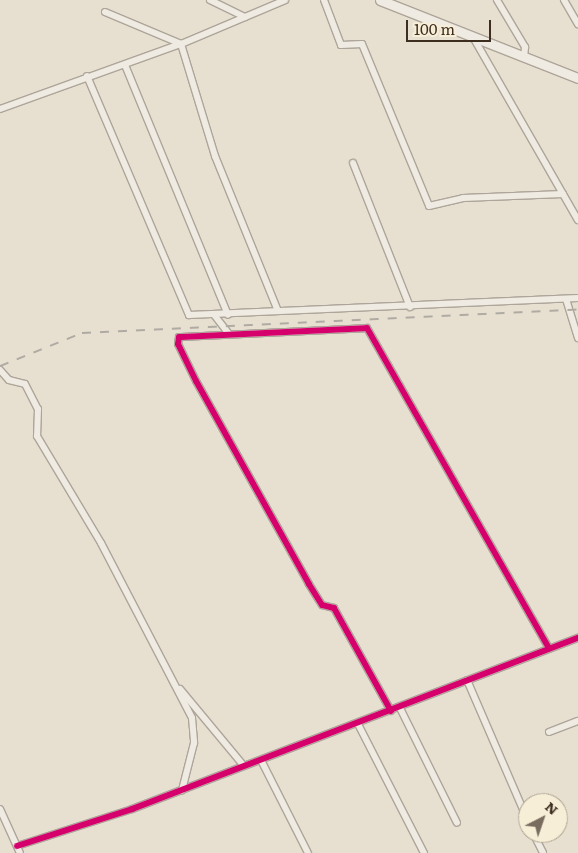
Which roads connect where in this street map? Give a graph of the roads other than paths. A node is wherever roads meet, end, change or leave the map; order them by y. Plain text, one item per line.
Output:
1 (210, 0) edge
2 (285, 0) edge
3 (324, 0) edge
4 (380, 0) edge
5 (497, 0) edge
6 (564, 0) edge
7 (105, 12) dead end
8 (245, 17) junction
9 (578, 24) edge
10 (474, 37) junction
11 (180, 44) junction
12 (524, 58) junction
13 (125, 65) junction
14 (87, 76) junction
15 (578, 78) edge
16 (0, 109) edge
17 (353, 163) dead end
18 (563, 194) junction
19 (578, 220) edge
20 (578, 298) edge
21 (566, 299) junction
22 (410, 307) junction
23 (278, 311) junction
24 (228, 315) junction
25 (215, 316) junction
26 (232, 335) junction
27 (578, 338) edge
28 (0, 370) edge
29 (578, 638) edge
30 (549, 648) junction
31 (467, 680) junction
32 (174, 683) junction
33 (400, 708) junction
34 (391, 711) junction
35 (578, 721) edge
36 (358, 724) junction
37 (549, 732) dead end
38 (261, 760) junction
39 (244, 766) junction
40 (182, 790) junction
41 (518, 798) edge
42 (0, 809) edge
43 (457, 823) dead end
44 (18, 850) edge
45 (308, 853) edge
46 (424, 853) edge

1 - 8 street
2 - 8 street
3 - 18 street
4 - 10 street
5 - 12 street
6 - 9 street
7 - 11 street
8 - 11 street
10 - 12 street
10 - 18 street
11 - 13 street
11 - 23 street
12 - 15 street
13 - 14 street
13 - 24 street
14 - 16 street
14 - 25 street
17 - 22 street
18 - 19 street
20 - 21 street
21 - 22 street
21 - 27 street
22 - 23 street
23 - 24 street
24 - 25 street
25 - 26 street
26 - 30 street
26 - 34 street
28 - 32 street
29 - 30 street
30 - 31 street
31 - 33 street
31 - 41 street
32 - 39 street
32 - 40 street
33 - 34 street
33 - 43 street
34 - 36 street
35 - 37 street
36 - 38 street
36 - 46 street
38 - 39 street
38 - 45 street
39 - 40 street
40 - 44 street
42 - 44 street

